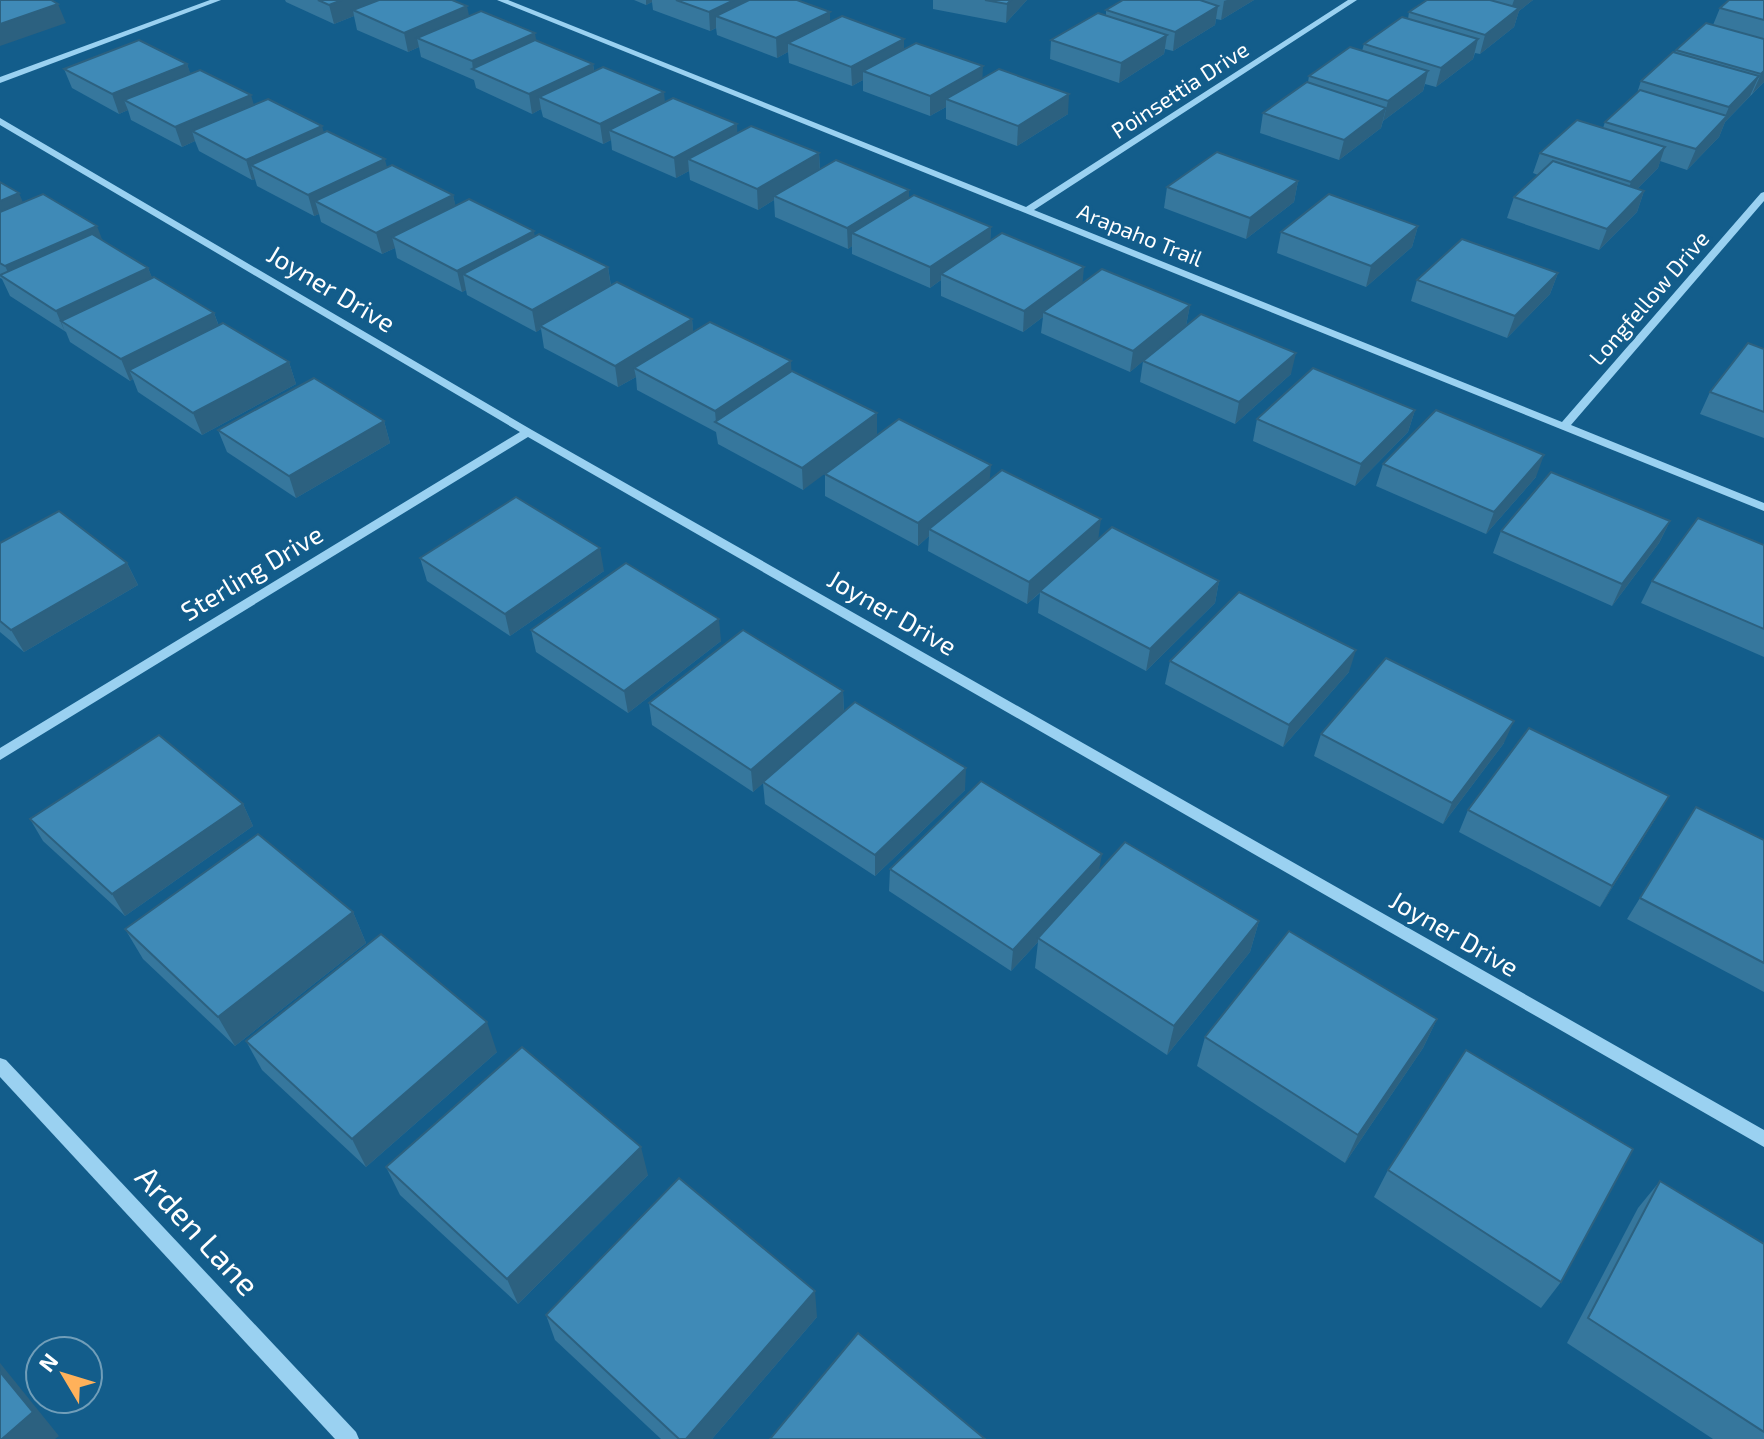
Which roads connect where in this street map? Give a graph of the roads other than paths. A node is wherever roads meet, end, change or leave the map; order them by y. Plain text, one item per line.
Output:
1 (217, 0) edge
2 (501, 0) edge
3 (1353, 0) edge
4 (0, 80) edge
5 (0, 121) edge
6 (1764, 195) edge
7 (1026, 211) junction
8 (1564, 427) junction
9 (528, 432) junction
10 (1764, 507) edge
11 (0, 755) edge
12 (0, 1065) edge
13 (1764, 1139) edge
14 (349, 1439) edge

1 - 4 street
2 - 7 street, Arapaho Trail
3 - 7 street, Poinsettia Drive
5 - 9 street, Joyner Drive
6 - 8 street, Longfellow Drive
7 - 8 street, Arapaho Trail
8 - 10 street, Arapaho Trail
9 - 11 street, Sterling Drive
9 - 13 street, Joyner Drive
12 - 14 street, Arden Lane

